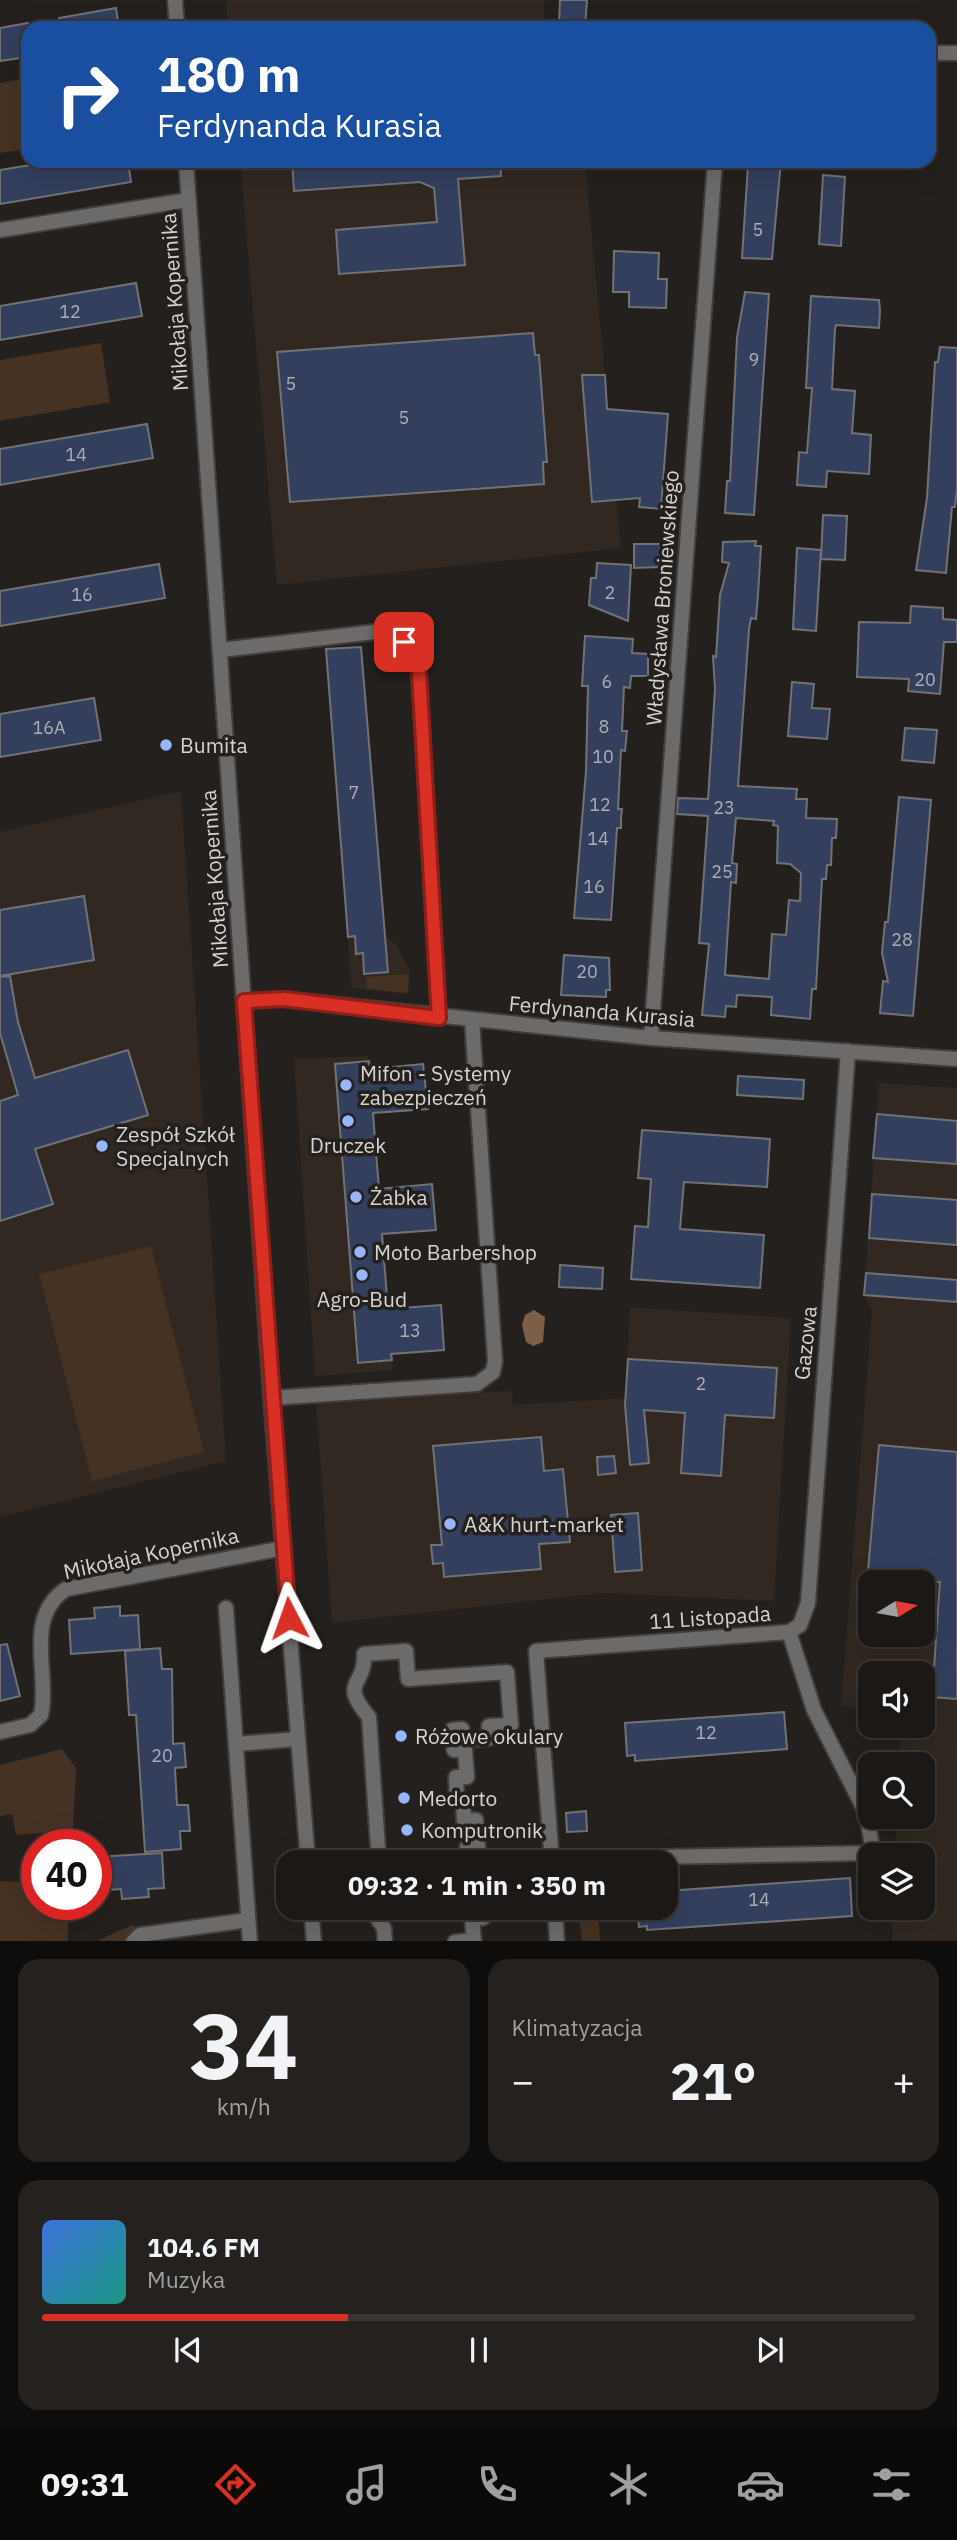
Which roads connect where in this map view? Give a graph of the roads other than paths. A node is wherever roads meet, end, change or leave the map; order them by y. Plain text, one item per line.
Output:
1 (175, 0) edge
2 (176, 21) edge
3 (936, 52) edge
4 (957, 52) edge
5 (186, 168) edge
6 (714, 168) edge
7 (188, 200) junction
8 (0, 230) edge
9 (221, 650) junction
10 (244, 1001) junction
11 (439, 1018) junction
12 (472, 1021) junction
13 (651, 1038) junction
14 (848, 1051) junction
15 (957, 1054) edge
16 (271, 1398) junction
17 (284, 1548) junction
18 (226, 1608) dead end
19 (789, 1632) junction
20 (0, 1732) edge
21 (298, 1739) junction
22 (236, 1744) junction
23 (307, 1850) edge
24 (378, 1850) edge
25 (467, 1850) edge
26 (551, 1850) edge
27 (678, 1857) edge
28 (248, 1920) junction
29 (312, 1920) edge
30 (378, 1920) edge
31 (472, 1920) edge
32 (556, 1920) edge
33 (133, 1941) edge
34 (250, 1941) edge
35 (314, 1941) edge
36 (385, 1941) edge
37 (454, 1941) edge
38 (557, 1941) edge

1 - 2 street
3 - 4 street
5 - 7 street, Mikołaja Kopernika
6 - 13 street, Władysława Broniewskiego
7 - 8 street
7 - 9 street, Mikołaja Kopernika
9 - 10 street, Mikołaja Kopernika
9 - 11 street
10 - 11 street, Ferdynanda Kurasia
10 - 16 street, Mikołaja Kopernika
11 - 12 street, Ferdynanda Kurasia
12 - 13 street, Ferdynanda Kurasia
12 - 16 street
13 - 14 street, Ferdynanda Kurasia
14 - 15 street, Ferdynanda Kurasia
14 - 19 street, Gazowa
16 - 17 street, Mikołaja Kopernika
17 - 20 street, Mikołaja Kopernika
17 - 21 street, Mikołaja Kopernika
18 - 22 street
19 - 26 street, 11 Listopada
19 - 27 street, 11 Listopada
21 - 22 street
21 - 23 street, Mikołaja Kopernika
22 - 28 street
24 - 25 street
28 - 33 street
28 - 34 street
29 - 35 street
30 - 36 street
31 - 37 street
32 - 38 street

